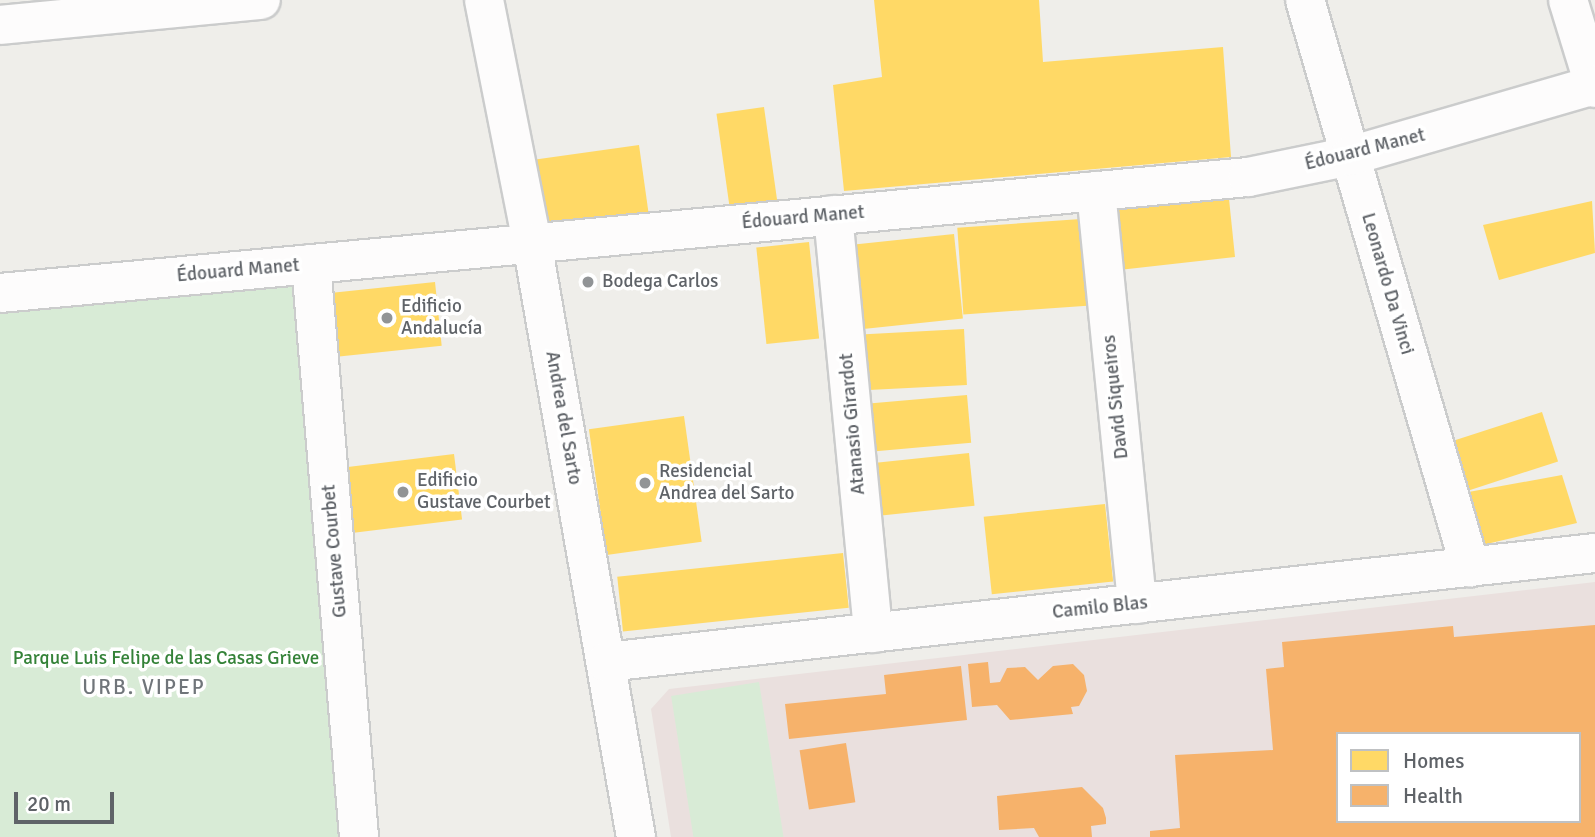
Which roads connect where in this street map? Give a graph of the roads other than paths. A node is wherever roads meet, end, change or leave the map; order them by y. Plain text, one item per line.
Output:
1 (261, 0) edge
2 (484, 0) edge
3 (1305, 0) edge
4 (1568, 0) edge
5 (0, 25) edge
6 (1595, 87) edge
7 (1350, 156) junction
8 (1096, 191) junction
9 (833, 215) junction
10 (532, 243) junction
11 (311, 264) junction
12 (0, 293) edge
13 (1595, 553) edge
14 (1470, 567) junction
15 (1137, 604) junction
16 (873, 633) junction
17 (606, 662) junction
18 (359, 837) edge
19 (636, 837) edge

1 - 5 street
2 - 10 street, Andrea del Sarto
3 - 7 street, Leonardo Da Vinci
4 - 6 street
6 - 7 street, Édouard Manet
7 - 8 street, Édouard Manet
7 - 14 street, Leonardo Da Vinci
8 - 9 street, Édouard Manet
8 - 15 street, David Siqueiros
9 - 10 street, Édouard Manet
9 - 16 street, Atanasio Girardot
10 - 11 street, Édouard Manet
10 - 17 street, Andrea del Sarto
11 - 12 street, Édouard Manet
11 - 18 street, Gustave Courbet
13 - 14 street, Camilo Blas
14 - 15 street, Camilo Blas
15 - 16 street, Camilo Blas
16 - 17 street, Camilo Blas
17 - 19 street, Andrea del Sarto

